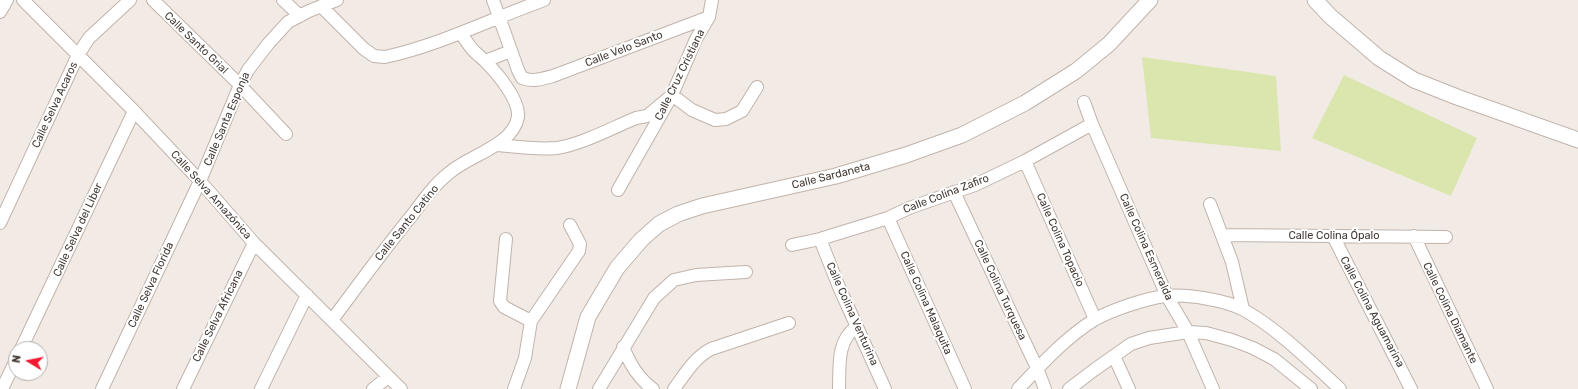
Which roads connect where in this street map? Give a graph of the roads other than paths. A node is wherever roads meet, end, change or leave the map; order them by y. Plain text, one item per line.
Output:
1 (7, 0) edge
2 (23, 0) edge
3 (130, 0) edge
4 (153, 0) edge
5 (283, 0) edge
6 (294, 0) edge
7 (337, 0) edge
8 (493, 0) edge
9 (544, 0) edge
10 (712, 0) edge
11 (1150, 0) edge
12 (1315, 0) edge
13 (321, 6) junction
14 (0, 12) edge
15 (300, 16) junction
16 (499, 16) junction
17 (709, 17) junction
18 (461, 34) junction
19 (511, 51) junction
20 (78, 55) junction
21 (485, 61) junction
22 (240, 85) junction
23 (757, 87) dead end
24 (672, 95) junction
25 (1084, 102) dead end
26 (134, 111) junction
27 (1092, 124) junction
28 (286, 134) dead end
29 (1578, 140) edge
30 (498, 144) junction
31 (1025, 161) junction
32 (200, 181) junction
33 (618, 190) dead end
34 (954, 192) junction
35 (1210, 204) dead end
36 (888, 218) junction
37 (0, 223) edge
38 (570, 225) dead end
39 (1222, 235) junction
40 (1333, 236) junction
41 (1414, 236) junction
42 (1446, 237) dead end
43 (506, 239) dead end
44 (820, 239) junction
45 (254, 243) junction
46 (792, 245) dead end
47 (746, 272) dead end
48 (307, 295) junction
49 (1167, 296) junction
50 (1242, 309) junction
51 (1096, 319) junction
52 (332, 320) junction
53 (531, 322) junction
54 (789, 323) dead end
55 (856, 327) junction
56 (1188, 332) junction
57 (25, 341) edge
58 (623, 347) junction
59 (1114, 356) junction
60 (1037, 368) junction
61 (1290, 371) junction
62 (8, 377) edge
63 (388, 377) junction
64 (2, 389) edge
65 (102, 389) edge
66 (183, 389) edge
67 (261, 389) edge
68 (373, 389) edge
69 (401, 389) edge
70 (514, 389) edge
71 (568, 389) edge
72 (599, 389) edge
73 (653, 389) edge
74 (674, 389) edge
75 (839, 389) edge
76 (885, 389) edge
77 (965, 389) edge
78 (1018, 389) edge
79 (1045, 389) edge
80 (1069, 389) edge
81 (1129, 389) edge
82 (1214, 389) edge
83 (1297, 389) edge
84 (1311, 389) edge
85 (1340, 389) edge
86 (1411, 389) edge
87 (1487, 389) edge

1 - 14 street
2 - 20 street, Calle Selva Amazónica
3 - 20 street, Calle Selva Acaros
4 - 22 street, Calle Santo Grial
5 - 15 street
6 - 15 street
7 - 13 street
8 - 16 street
9 - 16 street
10 - 17 street, Calle Cruz Cristiana
11 - 71 street, Calle Sardaneta
12 - 29 street
13 - 15 street
13 - 18 street
15 - 22 street, Calle Santa Esponja
16 - 18 street
16 - 19 street
17 - 19 street, Calle Velo Santo
17 - 24 street, Calle Cruz Cristiana
18 - 21 street
19 - 21 street
20 - 26 street, Calle Selva Amazónica
20 - 37 street, Calle Selva Acaros
21 - 30 street
22 - 28 street, Calle Santo Grial
22 - 32 street, Calle Santa Esponja
23 - 24 street
24 - 30 street
24 - 33 street, Calle Cruz Cristiana
25 - 27 street, Calle Colina Esmeralda
26 - 32 street, Calle Selva Amazónica
26 - 57 street, Calle Selva del Liber
27 - 31 street, Calle Colina Zafiro
27 - 49 street, Calle Colina Esmeralda
30 - 52 street, Calle Santo Catino
31 - 34 street, Calle Colina Zafiro
31 - 51 street, Calle Colina Topacio
32 - 45 street, Calle Selva Amazónica
32 - 65 street, Calle Selva Florida
34 - 36 street, Calle Colina Zafiro
34 - 60 street, Calle Colina Turquesa
35 - 39 street
36 - 44 street, Calle Colina Zafiro
36 - 77 street, Calle Colina Malaquita
38 - 53 street
39 - 40 street, Calle Colina Ópalo
39 - 50 street
40 - 41 street, Calle Colina Ópalo
40 - 86 street, Calle Colina Aguamarina
41 - 42 street, Calle Colina Ópalo
41 - 87 street, Calle Colina Diamante
43 - 53 street
44 - 46 street, Calle Colina Zafiro
44 - 55 street, Calle Colina Venturina
45 - 48 street, Calle Selva Amazónica
45 - 66 street, Calle Selva Africana
47 - 58 street
48 - 52 street, Calle Selva Amazónica
48 - 67 street
49 - 50 street
49 - 51 street
49 - 56 street, Calle Colina Esmeralda
50 - 85 street
51 - 60 street
52 - 63 street, Calle Selva Amazónica
53 - 70 street
54 - 74 street
55 - 75 street
55 - 76 street, Calle Colina Venturina
56 - 59 street
56 - 61 street
56 - 82 street, Calle Colina Esmeralda
58 - 72 street
58 - 73 street
59 - 80 street
59 - 81 street
60 - 78 street
60 - 79 street, Calle Colina Turquesa
61 - 83 street
61 - 84 street
62 - 64 street
63 - 68 street
63 - 69 street, Calle Selva Amazónica

